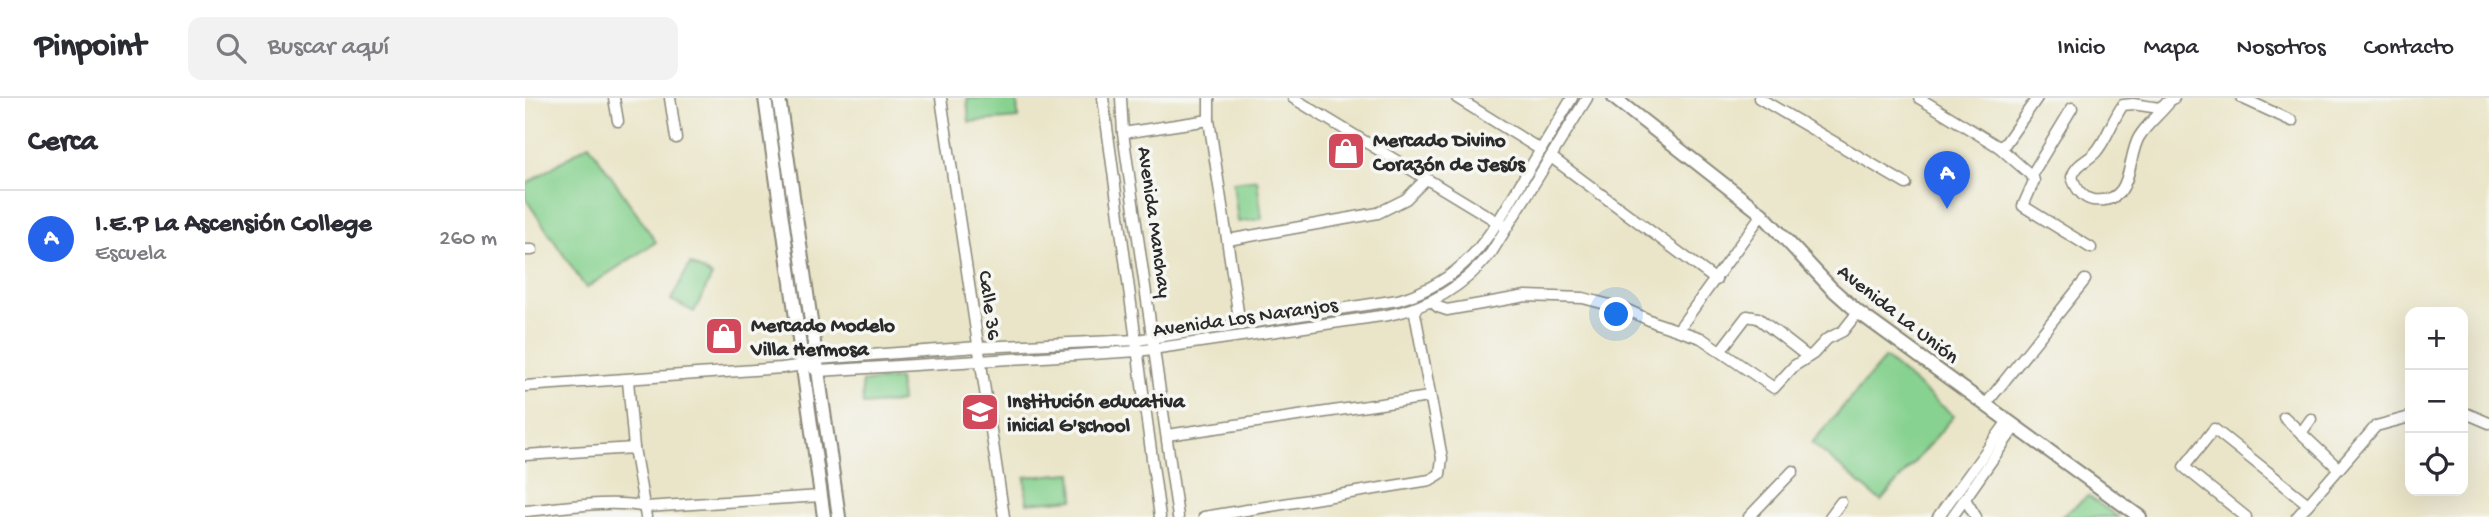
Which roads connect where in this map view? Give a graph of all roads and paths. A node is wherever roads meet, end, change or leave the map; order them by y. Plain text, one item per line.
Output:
1 (614, 98) edge
2 (670, 98) edge
3 (779, 98) edge
4 (941, 98) edge
5 (1103, 98) edge
6 (1121, 98) edge
7 (1209, 98) edge
8 (1293, 98) edge
9 (1457, 98) edge
10 (1572, 98) edge
11 (1587, 98) edge
12 (1614, 98) edge
13 (1919, 98) edge
14 (2037, 98) edge
15 (2242, 98) edge
16 (765, 99) edge
17 (1763, 99) edge
18 (2171, 101) edge
19 (2072, 108) dead end
20 (1209, 120) junction
21 (618, 121) dead end
22 (2292, 121) dead end
23 (1123, 133) junction
24 (676, 138) dead end
25 (1999, 147) junction
26 (1541, 150) junction
27 (1551, 157) junction
28 (2031, 176) junction
29 (1426, 179) junction
30 (1906, 184) dead end
31 (1762, 214) junction
32 (1503, 225) junction
33 (1228, 240) junction
34 (2091, 247) dead end
35 (1716, 280) junction
36 (2085, 280) dead end
37 (1432, 302) junction
38 (1414, 309) junction
39 (1858, 312) junction
40 (1240, 325) junction
41 (1678, 330) junction
42 (1153, 338) junction
43 (1137, 346) junction
44 (978, 347) junction
45 (1155, 349) junction
46 (1721, 350) junction
47 (1808, 357) junction
48 (980, 360) junction
49 (804, 365) junction
50 (818, 365) junction
51 (628, 380) junction
52 (525, 386) edge
53 (1429, 397) junction
54 (1986, 404) junction
55 (2468, 414) edge
56 (2284, 417) dead end
57 (2405, 418) edge
58 (2311, 419) dead end
59 (2489, 423) edge
60 (2012, 424) junction
61 (2301, 433) junction
62 (1167, 435) junction
63 (634, 448) junction
64 (525, 455) edge
65 (2338, 468) junction
66 (1793, 471) dead end
67 (821, 496) junction
68 (1965, 499) junction
69 (1841, 502) dead end
70 (2308, 503) junction
71 (525, 511) edge
72 (579, 512) edge
73 (645, 512) edge
74 (1269, 512) edge
75 (824, 517) edge
76 (839, 517) edge
77 (1004, 517) edge
78 (1160, 517) edge
79 (1178, 517) edge
80 (1204, 517) edge
81 (1749, 517) edge
82 (1830, 517) edge
83 (1938, 517) edge
84 (1952, 517) edge
85 (1976, 517) edge
86 (2140, 517) edge
87 (2246, 517) edge
88 (2297, 517) edge

1 - 21 street
2 - 24 street
3 - 50 main road
4 - 44 street, Calle 36
5 - 43 street, Avenida Manchay
6 - 23 street, Avenida Manchay
7 - 20 street
8 - 29 street
9 - 26 street
10 - 26 street, Avenida Los Naranjos
11 - 27 street, Avenida Los Naranjos
12 - 31 main road, Avenida La Unión
13 - 25 street
14 - 25 street
15 - 22 street
16 - 49 main road
17 - 30 street
18 - 18 street
19 - 28 street
20 - 23 street
20 - 33 street
23 - 42 street, Avenida Manchay
25 - 28 street
26 - 32 street, Avenida Los Naranjos
27 - 32 street, Avenida Los Naranjos
27 - 35 street
28 - 34 street
29 - 32 street
29 - 33 street
31 - 35 street
31 - 39 main road, Avenida La Unión
32 - 37 street, Avenida Los Naranjos
32 - 40 street, Avenida Los Naranjos
33 - 40 street
35 - 41 street
36 - 54 street
37 - 38 street, Avenida Los Naranjos
37 - 41 street
38 - 45 street, Avenida Los Naranjos
38 - 53 street
39 - 47 street
39 - 54 main road, Avenida La Unión
40 - 42 street, Avenida Los Naranjos
41 - 46 street
42 - 43 street, Avenida Los Naranjos
42 - 45 street, Avenida Manchay
43 - 44 street, Avenida Los Naranjos
43 - 45 street, Avenida Los Naranjos
43 - 48 street, Avenida Los Naranjos
43 - 78 street, Avenida Manchay
44 - 48 street, Calle 36
44 - 50 street, Avenida Los Naranjos
45 - 62 street, Avenida Manchay
46 - 47 street
46 - 47 street
48 - 50 street, Avenida Los Naranjos
48 - 77 street, Calle 36
49 - 50 street, Avenida Los Naranjos
49 - 51 street, Avenida Los Naranjos
49 - 67 main road
50 - 76 main road
51 - 52 street, Avenida Los Naranjos
51 - 63 street
53 - 62 street
53 - 74 street
54 - 60 main road, Avenida La Unión
55 - 59 street
56 - 61 street
57 - 65 street
58 - 61 street
60 - 68 street
60 - 83 street
60 - 86 main road, Avenida La Unión
61 - 65 street
62 - 79 street, Avenida Manchay
63 - 64 street
63 - 73 street
65 - 70 street
66 - 81 street
67 - 73 street
67 - 75 main road
68 - 84 street
68 - 85 street
69 - 82 street
70 - 87 street
70 - 88 street
71 - 72 street
72 - 73 street
74 - 80 street

